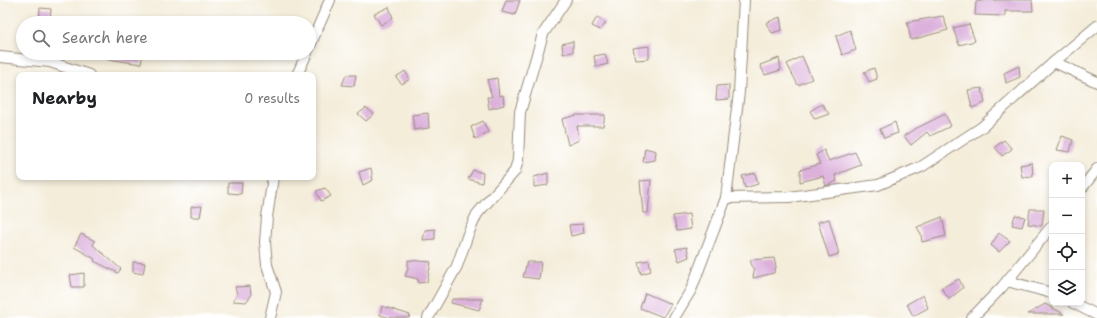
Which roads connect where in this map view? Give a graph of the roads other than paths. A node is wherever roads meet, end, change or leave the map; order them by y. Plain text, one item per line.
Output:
1 (330, 0) edge
2 (566, 0) edge
3 (744, 0) edge
4 (1097, 26) edge
5 (316, 32) edge
6 (0, 57) edge
7 (16, 59) edge
8 (30, 60) edge
9 (304, 60) edge
10 (1054, 62) junction
11 (80, 72) edge
12 (298, 72) edge
13 (1097, 82) edge
14 (1097, 169) edge
15 (273, 180) edge
16 (1085, 184) edge
17 (726, 198) junction
18 (1049, 230) edge
19 (1007, 281) junction
20 (1049, 293) edge
21 (1079, 306) edge
22 (1097, 315) edge
23 (270, 318) edge
24 (428, 318) edge
25 (674, 318) edge
26 (972, 318) edge

1 - 5 street
2 - 24 street
3 - 17 street
4 - 10 street
6 - 7 street
8 - 11 street
9 - 12 street
10 - 13 street
10 - 17 street
14 - 16 street
15 - 23 street
17 - 25 street
18 - 19 street
19 - 20 street
19 - 26 street
21 - 22 street

